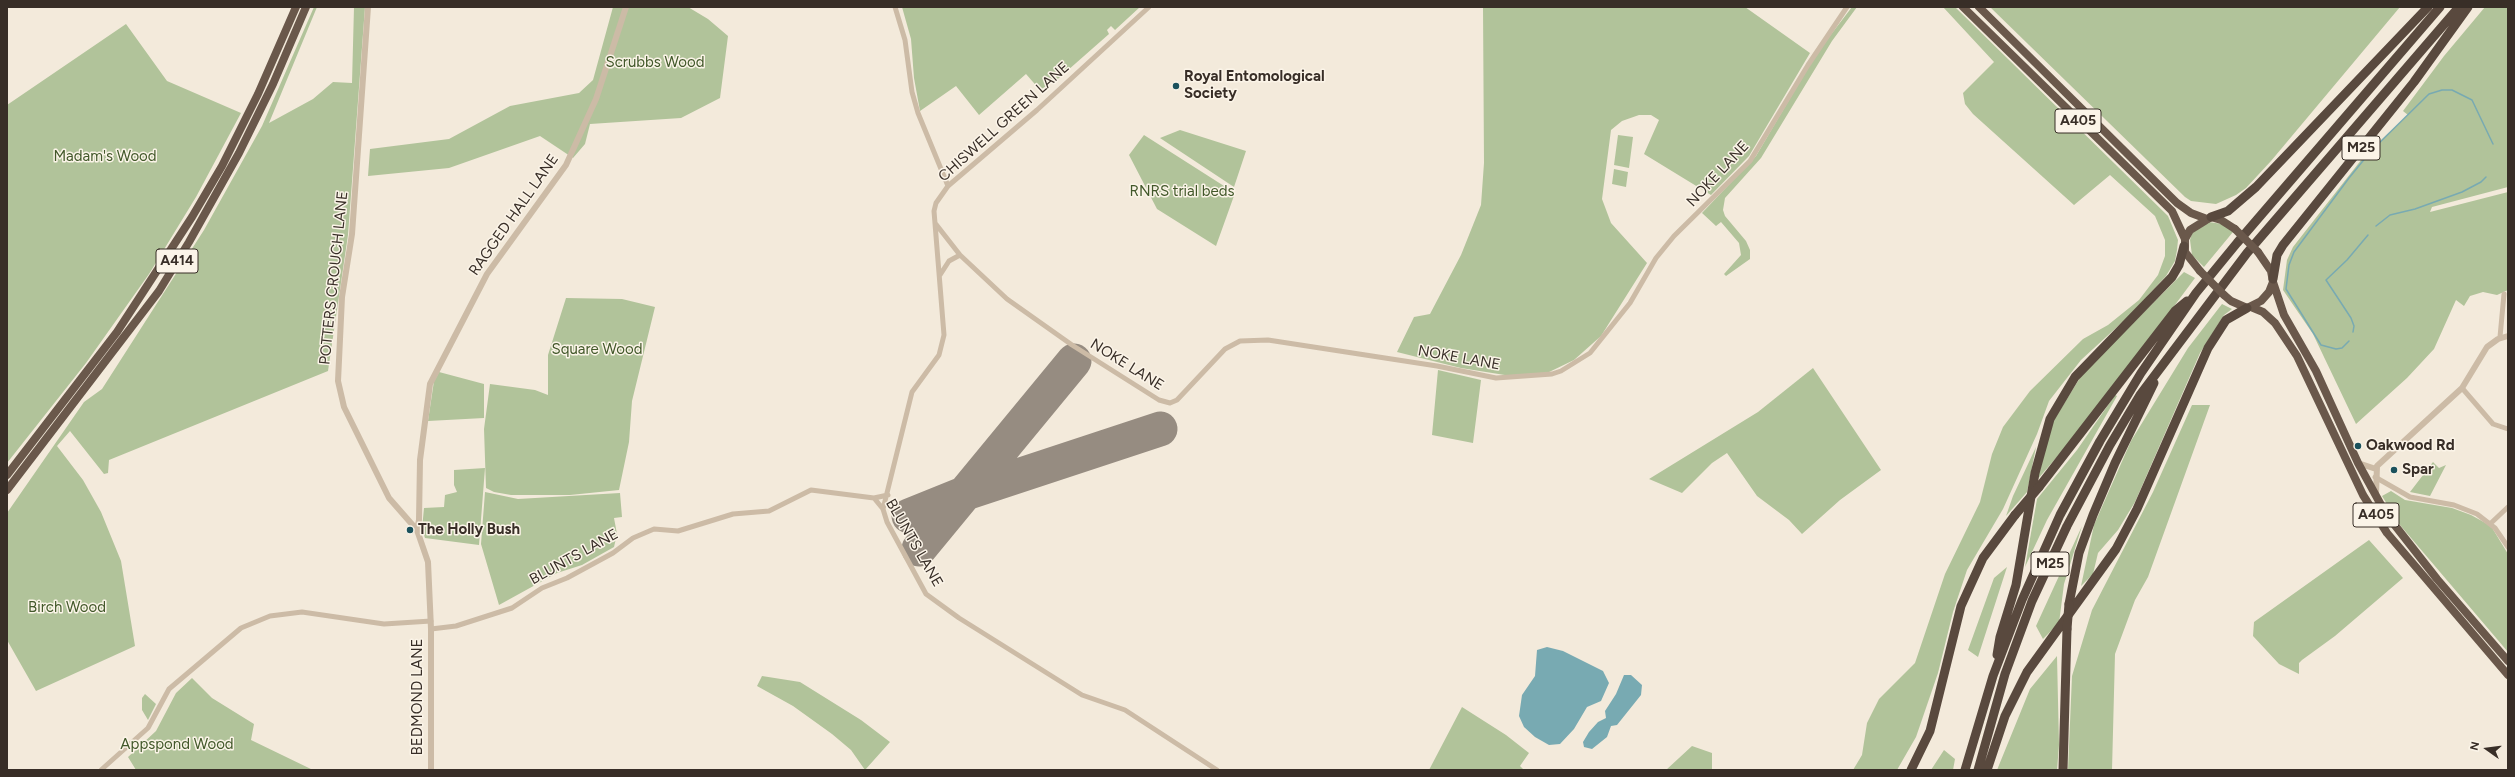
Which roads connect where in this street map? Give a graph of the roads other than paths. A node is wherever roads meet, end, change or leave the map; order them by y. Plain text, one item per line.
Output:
1 (296, 7) edge
2 (306, 7) edge
3 (368, 7) edge
4 (626, 7) edge
5 (895, 7) edge
6 (1149, 7) edge
7 (1847, 7) edge
8 (1964, 7) edge
9 (1979, 7) edge
10 (2428, 7) edge
11 (2440, 7) edge
12 (2459, 7) edge
13 (2468, 7) edge
14 (948, 186) junction
15 (2209, 218) junction
16 (935, 223) junction
17 (2185, 243) junction
18 (960, 255) junction
19 (940, 275) junction
20 (2273, 280) junction
21 (2196, 294) junction
22 (2504, 294) dead end
23 (2249, 307) junction
24 (2508, 336) edge
25 (2500, 337) junction
26 (2158, 374) junction
27 (2462, 388) junction
28 (2508, 429) edge
29 (2358, 463) junction
30 (2376, 469) junction
31 (7, 476) edge
32 (2375, 477) junction
33 (7, 490) edge
34 (888, 495) junction
35 (874, 498) junction
36 (2377, 500) junction
37 (2508, 507) edge
38 (883, 509) junction
39 (2490, 524) junction
40 (417, 530) junction
41 (2508, 547) edge
42 (431, 625) junction
43 (2508, 661) edge
44 (2508, 675) edge
45 (1993, 676) junction
46 (101, 770) edge
47 (431, 770) edge
48 (1217, 770) edge
49 (1911, 770) edge
50 (1965, 770) edge
51 (1978, 770) edge
52 (1987, 770) edge
53 (2063, 770) edge

1 - 31 highway, A414
2 - 33 highway, A414
3 - 40 street, POTTERS CROUCH LANE
4 - 40 street, RAGGED HALL LANE
5 - 14 street
6 - 14 street, CHISWELL GREEN LANE
7 - 18 street, NOKE LANE
8 - 17 highway, A405
9 - 15 highway, A405
10 - 15 highway
11 - 21 highway, M25
12 - 26 highway, M25
13 - 20 highway, M25
14 - 16 street, CHISWELL GREEN LANE
15 - 17 highway
15 - 20 highway, bridge
16 - 18 street, NOKE LANE
16 - 19 street, CHISWELL GREEN LANE
17 - 23 highway, bridge
17 - 45 highway, M25
18 - 19 street
19 - 34 street, CHISWELL GREEN LANE
20 - 23 highway
20 - 29 highway, A405
21 - 45 highway, M25
21 - 49 highway, bridge
22 - 25 street
23 - 44 highway, A405
23 - 52 highway
24 - 25 street
25 - 27 street
26 - 51 highway, M25
26 - 53 highway, bridge
27 - 28 street
27 - 30 street
29 - 30 street
29 - 36 highway, A405
30 - 32 street
32 - 36 street
32 - 39 street
34 - 35 street
34 - 38 street, CHISWELL GREEN LANE
35 - 38 street, BLUNTS LANE
35 - 42 street, BLUNTS LANE
36 - 43 highway, A405
37 - 39 street
38 - 48 street, BLUNTS LANE
39 - 41 street
40 - 42 street, RAGGED HALL LANE
42 - 46 street, BLUNTS LANE
42 - 47 street, BEDMOND LANE
45 - 50 highway, M25

